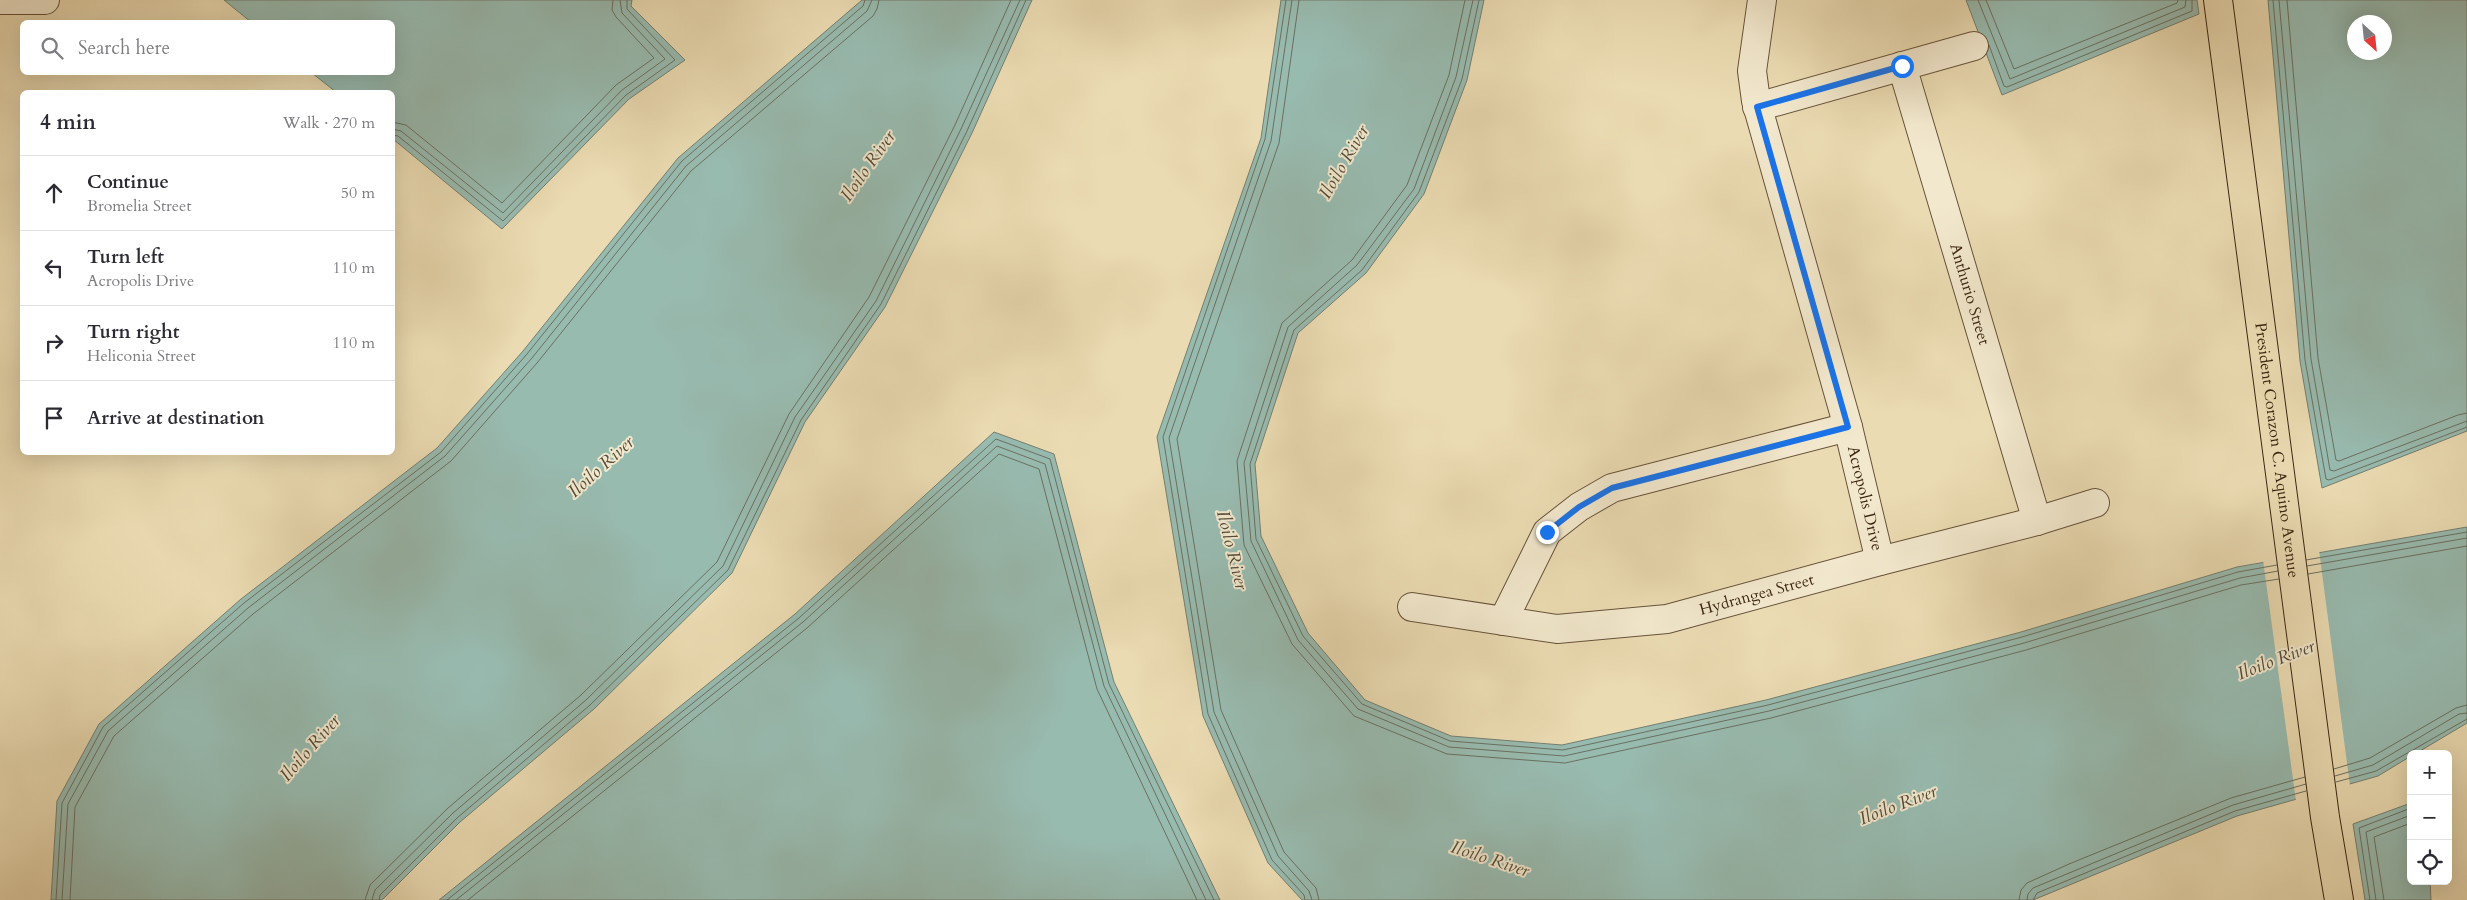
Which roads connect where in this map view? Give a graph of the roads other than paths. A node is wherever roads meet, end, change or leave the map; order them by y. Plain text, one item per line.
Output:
1 (0, 0) edge
2 (45, 0) edge
3 (1762, 0) edge
4 (2218, 0) edge
5 (1974, 46) dead end
6 (1902, 66) junction
7 (1757, 107) junction
8 (1848, 427) junction
9 (2095, 503) dead end
10 (2038, 521) junction
11 (1880, 561) junction
12 (1412, 607) dead end
13 (1503, 621) junction
14 (2339, 900) edge

1 - 2 street
3 - 7 street, Acropolis Drive
4 - 14 main road, President Corazon C. Aquino Avenue
5 - 6 street
6 - 7 street
6 - 10 street, Anthurio Street
7 - 8 street, Acropolis Drive
8 - 11 street, Acropolis Drive
8 - 13 street
9 - 10 street, Hydrangea Street
10 - 11 street, Hydrangea Street
11 - 13 street, Hydrangea Street
12 - 13 street, Hydrangea Street

